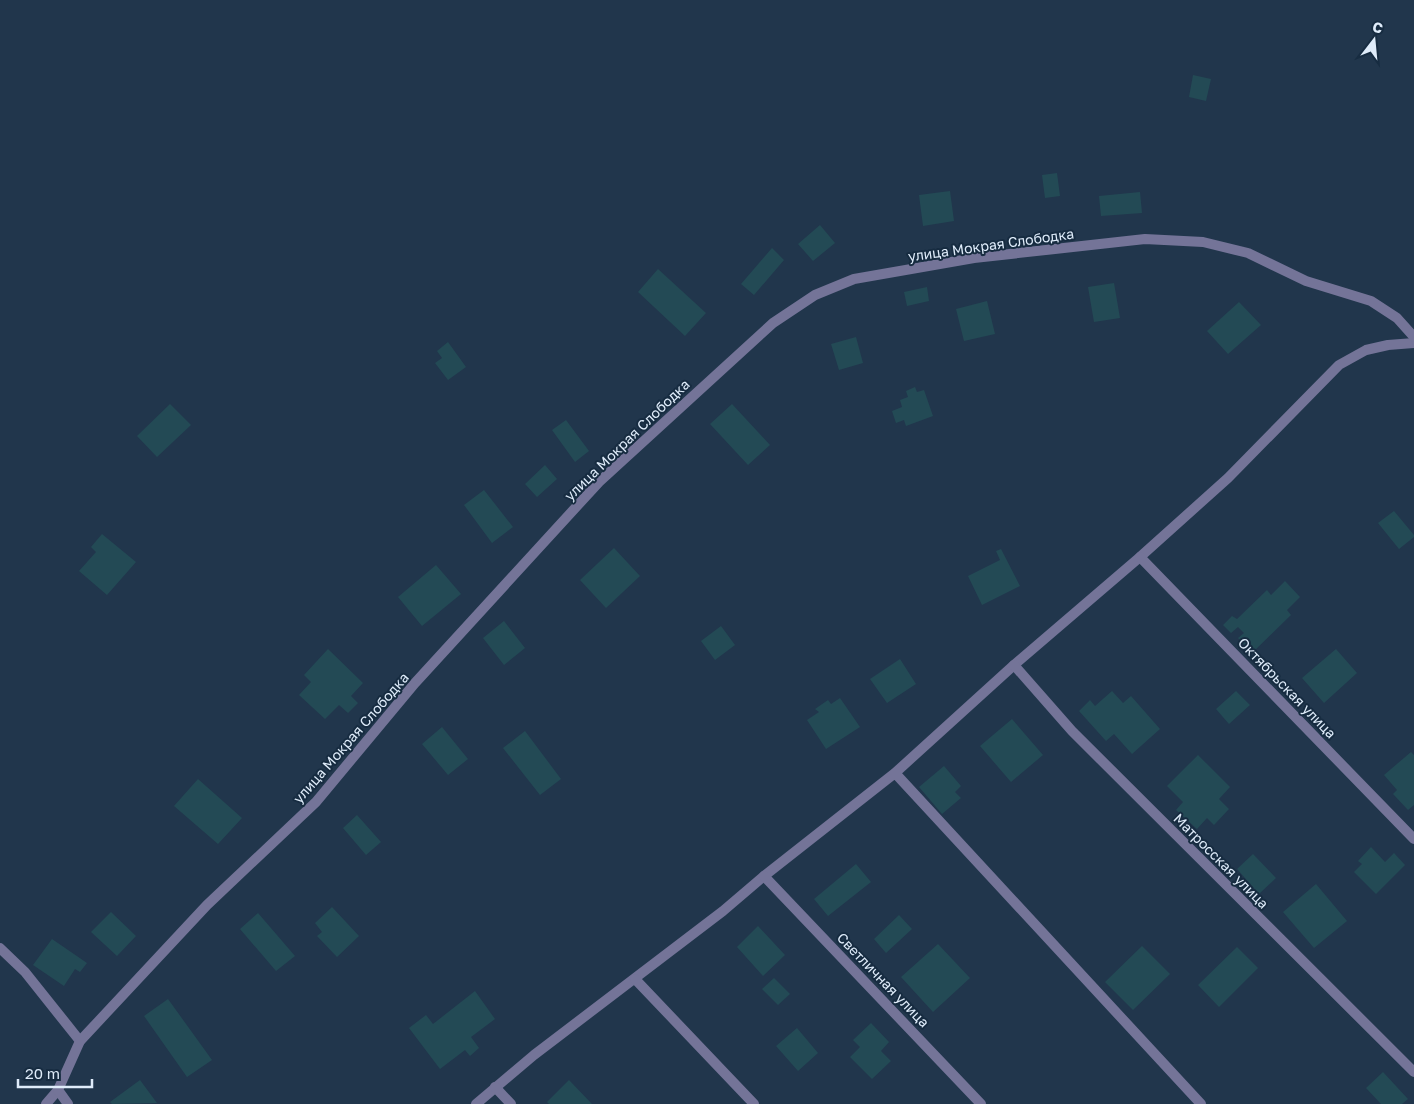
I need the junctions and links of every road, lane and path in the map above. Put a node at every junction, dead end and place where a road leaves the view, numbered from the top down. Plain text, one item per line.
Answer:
1 (1414, 337) edge
2 (1414, 343) edge
3 (1140, 557) junction
4 (1014, 665) junction
5 (895, 773) junction
6 (1414, 839) edge
7 (764, 876) junction
8 (0, 948) edge
9 (634, 979) junction
10 (80, 1041) junction
11 (1414, 1072) edge
12 (495, 1087) junction
13 (58, 1090) junction
14 (46, 1104) edge
15 (68, 1104) edge
16 (476, 1104) edge
17 (511, 1104) edge
18 (754, 1104) edge
19 (982, 1104) edge
20 (1201, 1104) edge

1 - 10 street, улица Мокрая Слободка
2 - 3 street
3 - 4 street
3 - 6 street, Октябрьская улица
4 - 5 street
4 - 11 street, Матросская улица
5 - 7 street
5 - 20 street
7 - 9 street
7 - 19 street, Светличная улица
8 - 10 street
9 - 12 street
9 - 18 street
10 - 13 street, улица Мокрая Слободка
12 - 16 street
12 - 17 street
13 - 14 street, улица Мокрая Слободка
13 - 15 street

